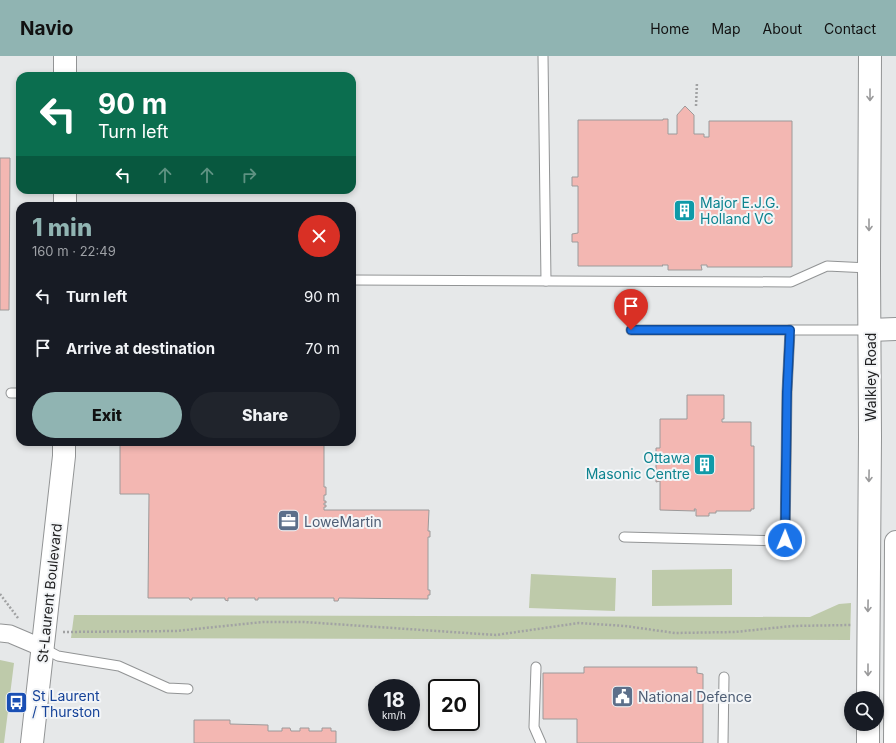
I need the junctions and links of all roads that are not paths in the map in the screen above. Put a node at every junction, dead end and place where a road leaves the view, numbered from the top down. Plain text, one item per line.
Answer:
1 (66, 56) edge
2 (543, 56) edge
3 (870, 56) edge
4 (65, 72) edge
5 (869, 268) junction
6 (356, 280) edge
7 (546, 281) junction
8 (896, 329) edge
9 (631, 330) dead end
10 (790, 330) junction
11 (870, 330) junction
12 (64, 446) edge
13 (624, 537) dead end
14 (896, 542) edge
15 (0, 633) edge
16 (868, 633) junction
17 (896, 639) edge
18 (43, 648) junction
19 (536, 667) dead end
20 (724, 677) dead end
21 (188, 690) dead end
22 (868, 691) edge
23 (868, 731) edge
24 (32, 743) edge
25 (541, 743) edge
26 (723, 743) edge
27 (868, 743) edge
28 (895, 743) edge

1 - 4 main road
2 - 7 lane
3 -> 5 main road, Walkley Road
5 - 7 lane
5 - 11 main road, Walkley Road
6 - 7 lane
8 - 11 main road
9 - 10 lane
10 - 11 lane
10 - 13 lane
11 -> 16 main road, Walkley Road
12 - 18 main road, St-Laurent Boulevard
14 - 17 main road
15 - 18 street
16 - 17 main road
16 -> 22 main road, Walkley Road
17 - 28 main road
18 - 21 lane
18 - 24 main road, St-Laurent Boulevard
19 - 25 lane
20 - 26 lane
23 - 27 main road

